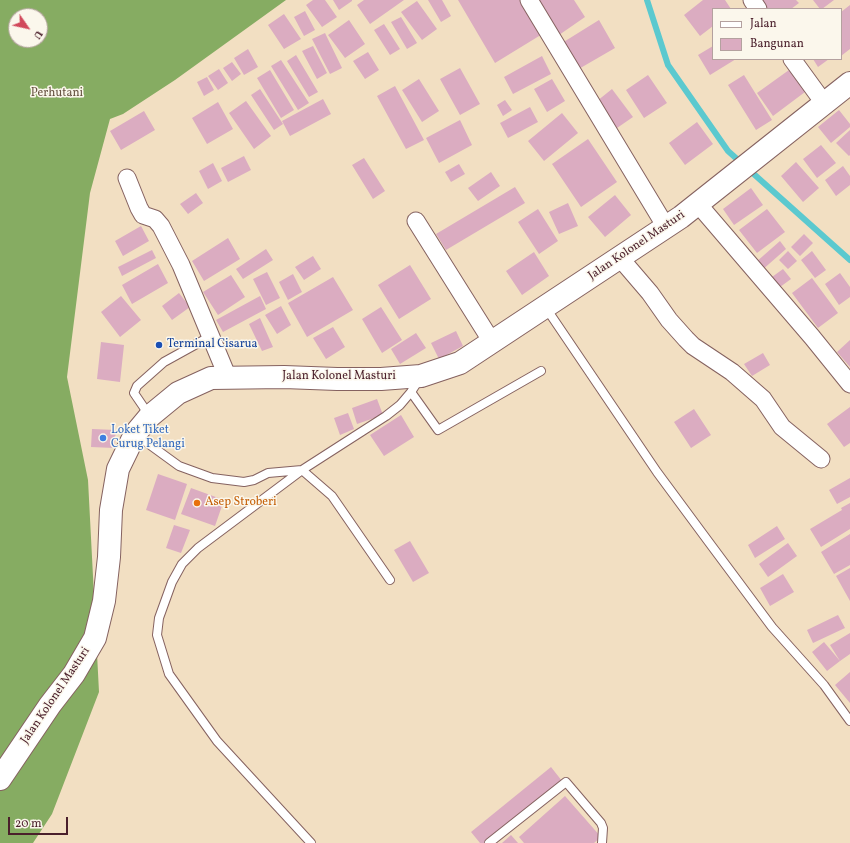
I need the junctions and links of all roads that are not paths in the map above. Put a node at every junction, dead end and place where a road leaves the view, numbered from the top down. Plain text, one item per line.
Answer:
1 (529, 0) edge
2 (793, 60) edge
3 (850, 83) edge
4 (824, 103) junction
5 (127, 178) dead end
6 (698, 204) junction
7 (416, 221) dead end
8 (666, 227) junction
9 (620, 258) junction
10 (545, 307) junction
11 (211, 336) junction
12 (492, 342) junction
13 (541, 371) dead end
14 (228, 378) junction
15 (416, 384) junction
16 (850, 384) edge
17 (150, 416) junction
18 (135, 434) junction
19 (821, 459) dead end
20 (302, 470) junction
21 (390, 580) dead end
22 (850, 721) edge
23 (0, 779) edge
24 (311, 843) edge
25 (489, 843) edge
26 (602, 843) edge

1 - 8 street
2 - 4 street
3 - 4 main road, Jalan Kolonel Masturi
4 - 6 main road, Jalan Kolonel Masturi
5 - 11 street
6 - 8 main road, Jalan Kolonel Masturi
6 - 16 street
7 - 12 street
8 - 9 main road, Jalan Kolonel Masturi
9 - 10 main road, Jalan Kolonel Masturi
9 - 19 street
10 - 12 main road, Jalan Kolonel Masturi
10 - 22 lane
11 - 14 street
11 - 17 lane
12 - 15 main road, Jalan Kolonel Masturi
13 - 15 lane
14 - 15 main road, Jalan Kolonel Masturi
14 - 17 main road, Jalan Kolonel Masturi
15 - 20 lane
17 - 18 main road, Jalan Kolonel Masturi
18 - 20 lane
18 - 23 main road, Jalan Kolonel Masturi
20 - 21 lane
20 - 24 lane
25 - 26 lane

